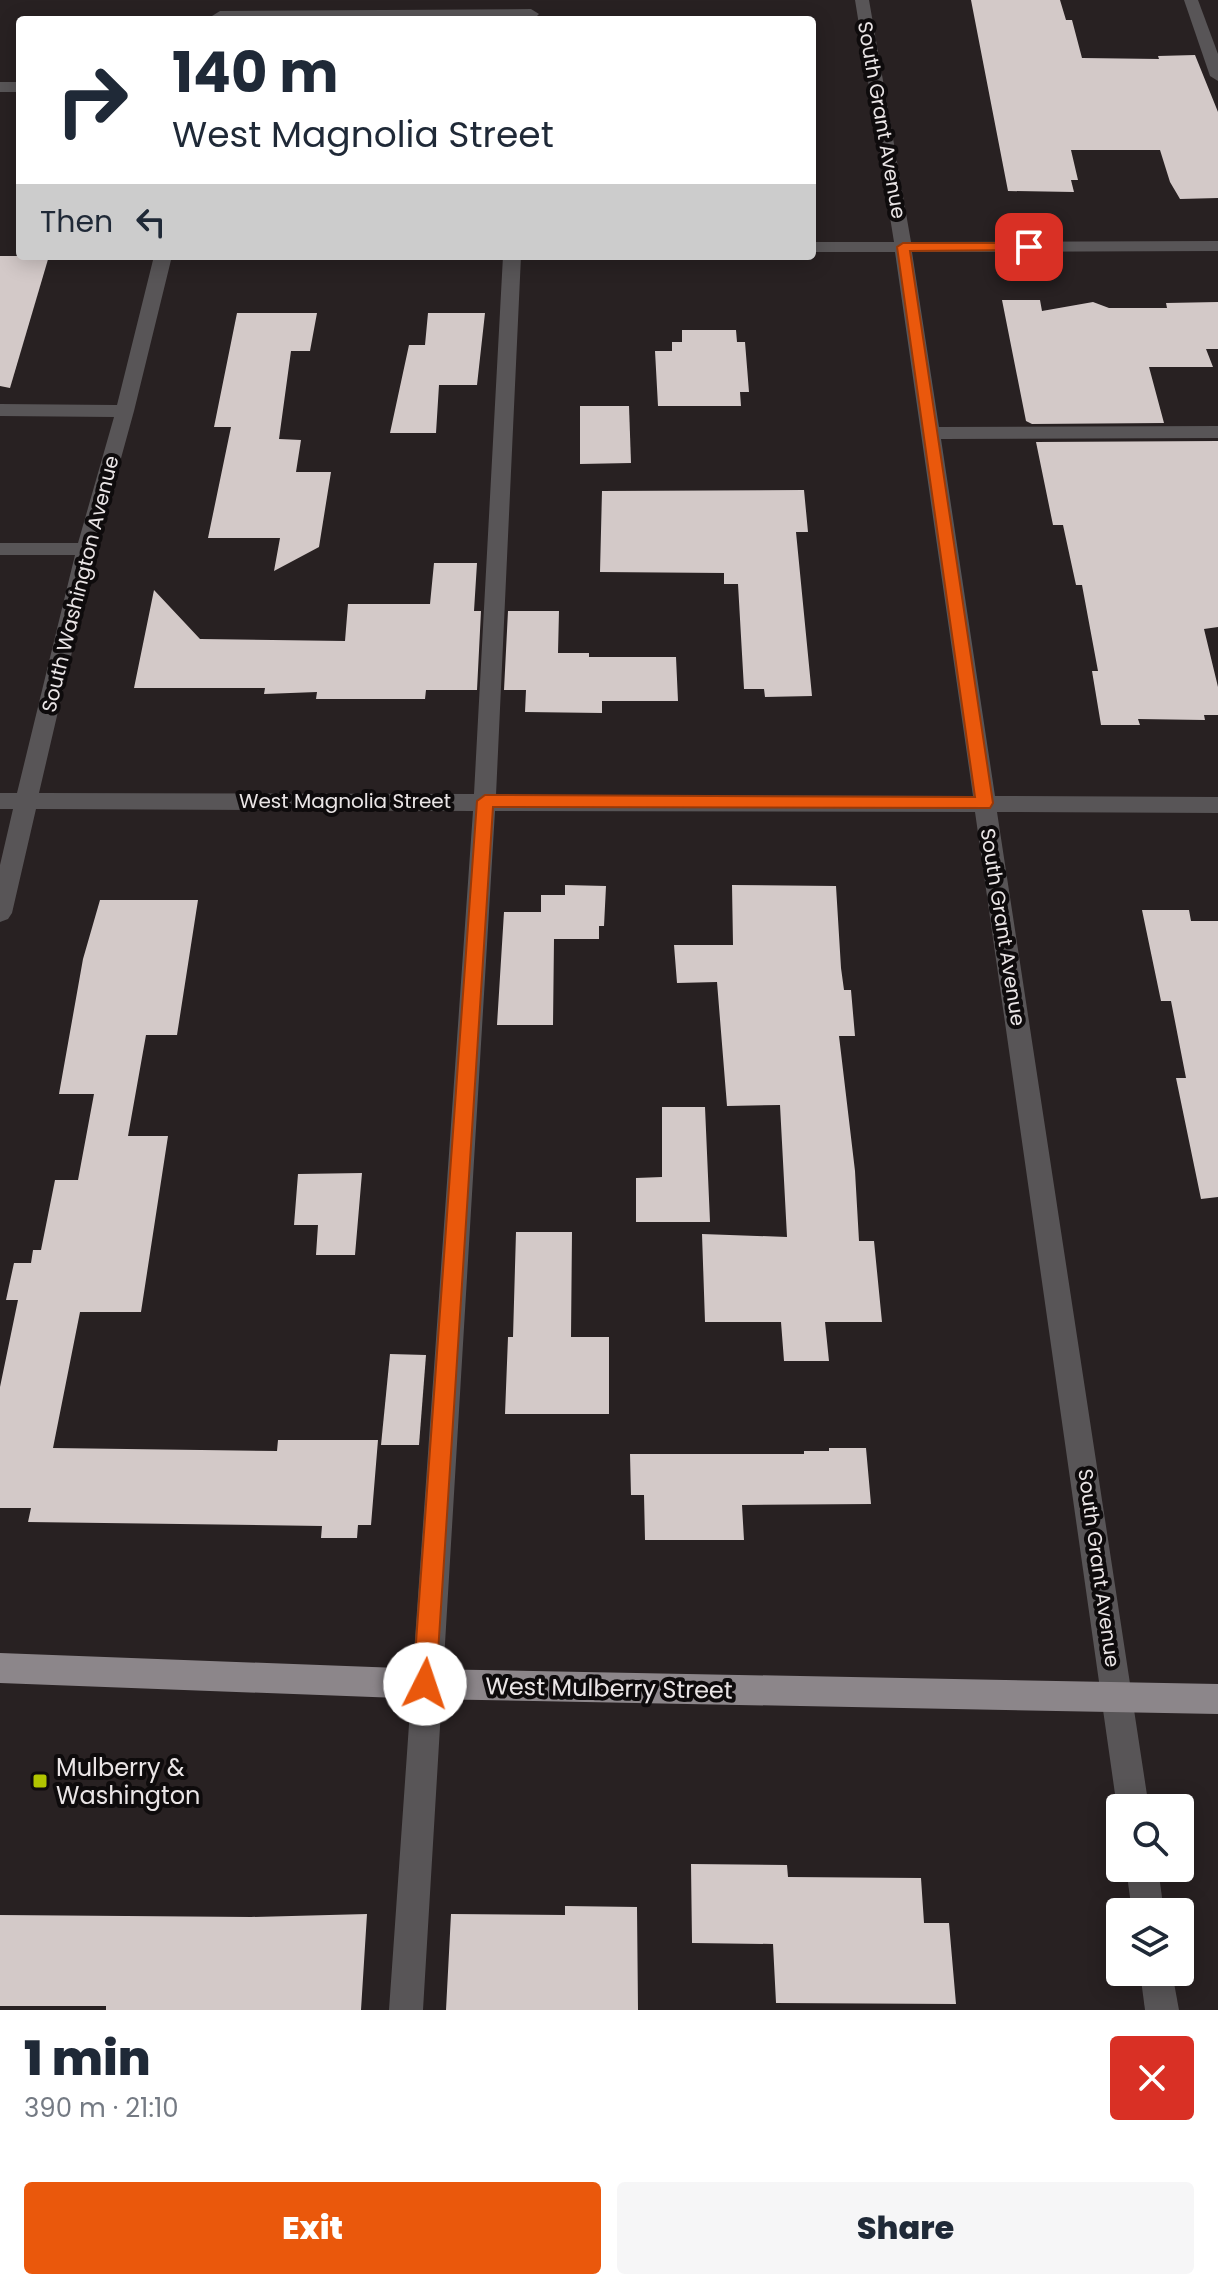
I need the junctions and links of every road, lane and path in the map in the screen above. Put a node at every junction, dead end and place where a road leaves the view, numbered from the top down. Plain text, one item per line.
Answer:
1 (862, 0) edge
2 (1191, 0) edge
3 (531, 11) edge
4 (221, 12) edge
5 (1218, 76) edge
6 (1218, 246) edge
7 (816, 247) edge
8 (903, 247) junction
9 (162, 260) edge
10 (512, 260) edge
11 (0, 410) edge
12 (125, 411) junction
13 (1218, 432) edge
14 (930, 433) junction
15 (0, 549) edge
16 (86, 549) junction
17 (0, 801) edge
18 (27, 801) junction
19 (485, 801) junction
20 (984, 803) junction
21 (1218, 805) edge
22 (0, 913) edge
23 (0, 1668) edge
24 (425, 1684) junction
25 (1118, 1698) junction
26 (1218, 1699) edge
27 (1131, 1794) edge
28 (1158, 1986) edge
29 (406, 2010) edge
30 (1162, 2010) edge

1 - 8 street, South Grant Avenue
2 - 5 street
3 - 4 street
6 - 8 street
7 - 8 street
8 - 14 street, South Grant Avenue
9 - 12 street, South Washington Avenue
10 - 19 street
11 - 12 street
12 - 16 street, South Washington Avenue
13 - 14 street
14 - 20 street, South Grant Avenue
15 - 16 street
16 - 18 street, South Washington Avenue
17 - 18 street, West Magnolia Street
18 - 19 street, West Magnolia Street
18 - 22 street, South Washington Avenue
19 - 20 street, West Magnolia Street
19 - 24 street
20 - 21 street, West Magnolia Street
20 - 25 street, South Grant Avenue
23 - 24 main road, West Mulberry Street
24 - 25 main road, West Mulberry Street
24 - 29 street
25 - 26 main road, West Mulberry Street
25 - 27 street, South Grant Avenue
28 - 30 street

